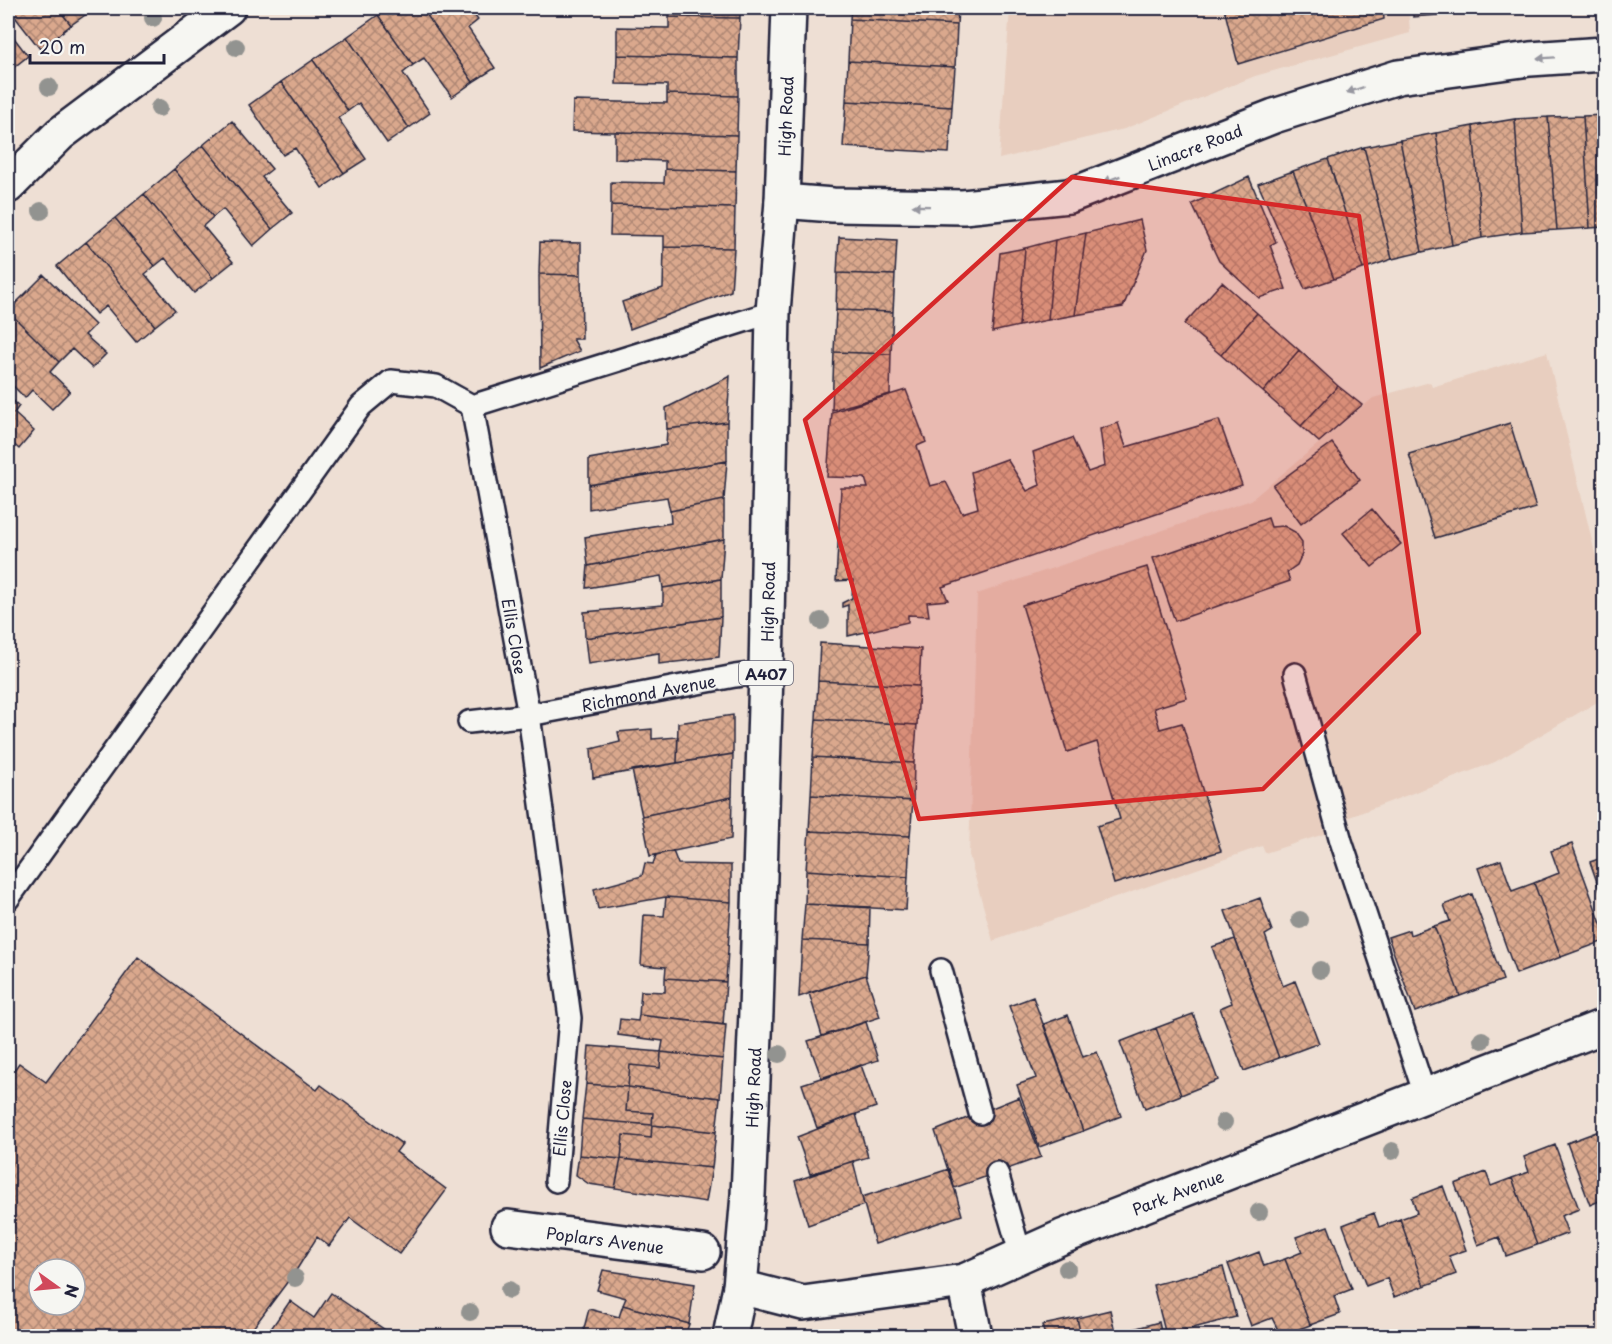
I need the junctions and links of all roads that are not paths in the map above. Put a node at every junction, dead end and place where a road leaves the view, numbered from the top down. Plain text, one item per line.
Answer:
1 (228, 8) edge
2 (789, 8) edge
3 (1605, 54) edge
4 (8, 186) edge
5 (782, 201) junction
6 (773, 312) junction
7 (472, 406) junction
8 (766, 672) junction
9 (1295, 674) dead end
10 (529, 715) junction
11 (469, 722) dead end
12 (8, 899) edge
13 (941, 970) dead end
14 (1605, 1026) edge
15 (1425, 1095) junction
16 (980, 1113) dead end
17 (997, 1173) dead end
18 (556, 1181) dead end
19 (508, 1227) dead end
20 (703, 1252) dead end
21 (1021, 1256) junction
22 (964, 1281) junction
23 (740, 1287) junction
24 (730, 1336) edge
25 (975, 1336) edge

1 - 4 street
2 - 5 street, High Road / A407
3 -> 5 street, Linacre Road
5 - 6 street, High Road / A407
6 - 7 lane
6 - 8 street, High Road / A407
7 - 10 lane, Ellis Close
7 - 12 lane
8 - 10 lane, Richmond Avenue
8 - 23 street, High Road / A407
9 - 15 lane
10 - 11 lane, Richmond Avenue
10 - 18 lane, Ellis Close
13 - 16 lane
14 - 15 street, Park Avenue
15 - 21 street, Park Avenue
17 - 21 lane
19 - 20 street, Poplars Avenue
21 - 22 street, Park Avenue
22 - 23 street, Park Avenue
22 - 25 street
23 - 24 street, High Road / A407

